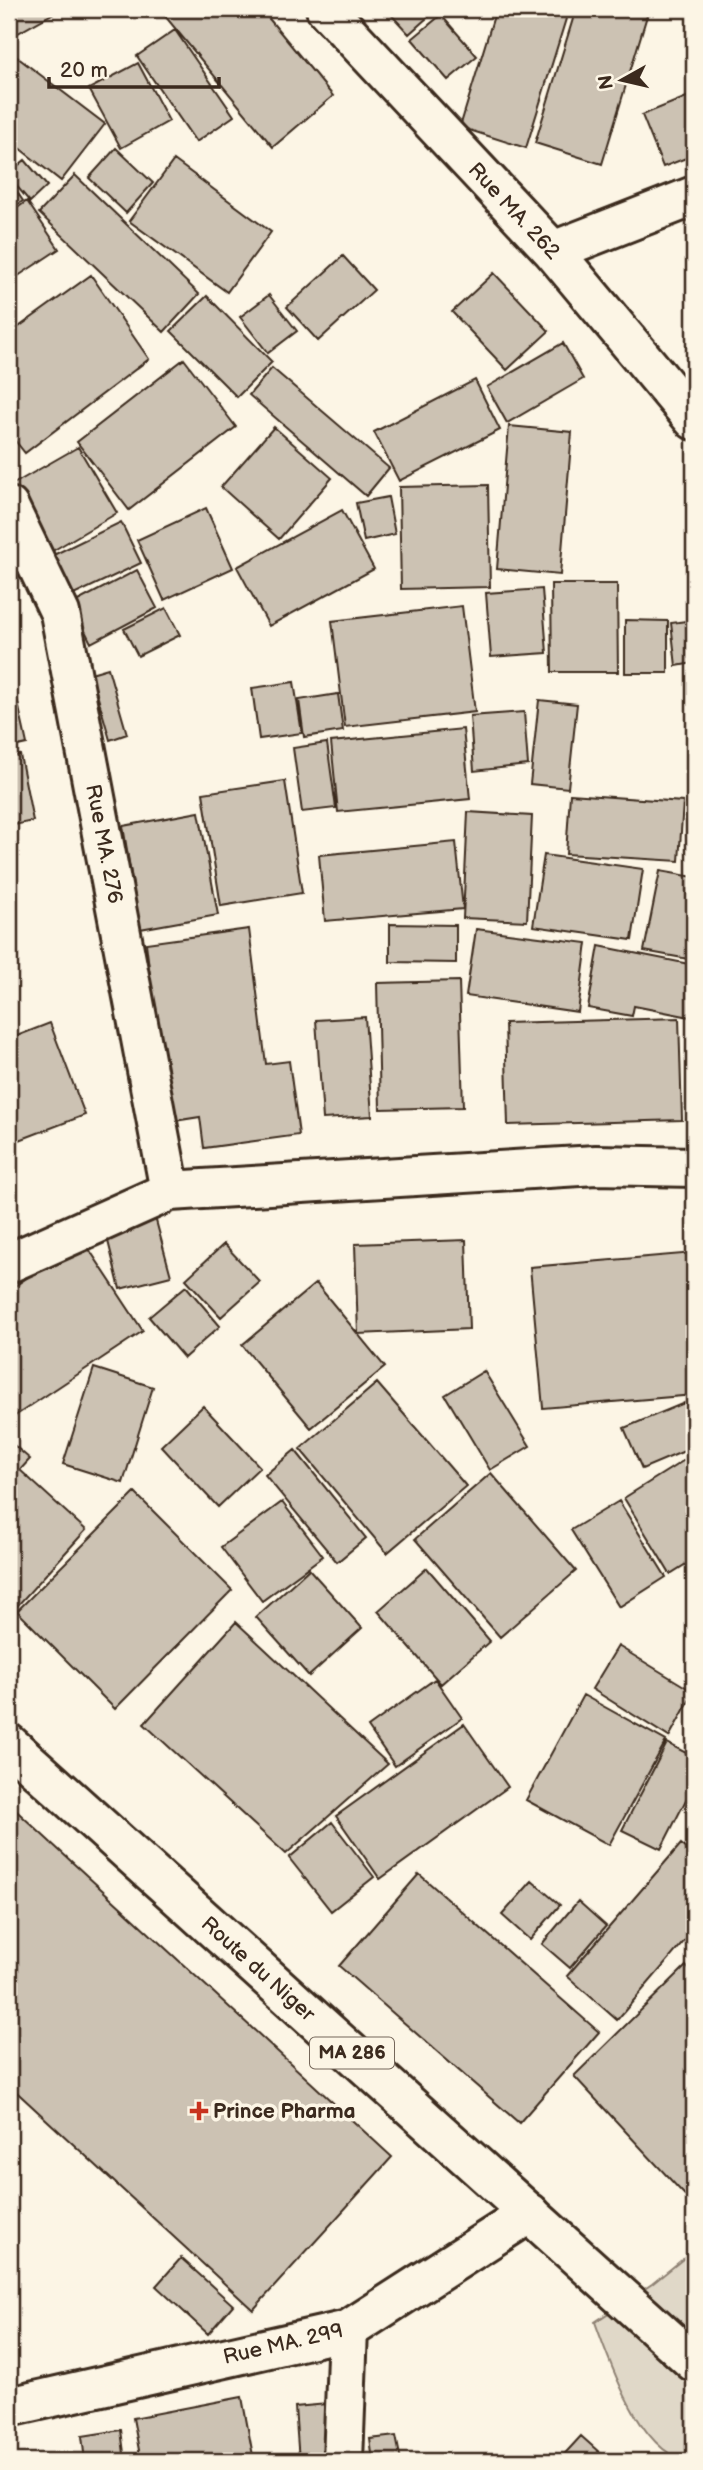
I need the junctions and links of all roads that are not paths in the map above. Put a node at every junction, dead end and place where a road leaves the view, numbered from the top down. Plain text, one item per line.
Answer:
1 (326, 9) edge
2 (694, 196) edge
3 (553, 251) junction
4 (694, 420) edge
5 (9, 507) edge
6 (694, 1167) edge
7 (170, 1191) junction
8 (9, 1263) edge
9 (9, 1744) edge
10 (530, 2213) junction
11 (348, 2330) junction
12 (694, 2362) edge
13 (9, 2407) edge
14 (343, 2461) edge

1 - 3 street, Rue MA. 262
2 - 3 street
3 - 4 street, Rue MA. 262
5 - 7 street, Rue MA. 276
6 - 7 street
7 - 8 street
9 - 10 street, Route du Niger / MA 286
10 - 11 street, Rue MA. 299
10 - 12 street, Route du Niger / MA 286
11 - 13 street, Rue MA. 299
11 - 14 street

